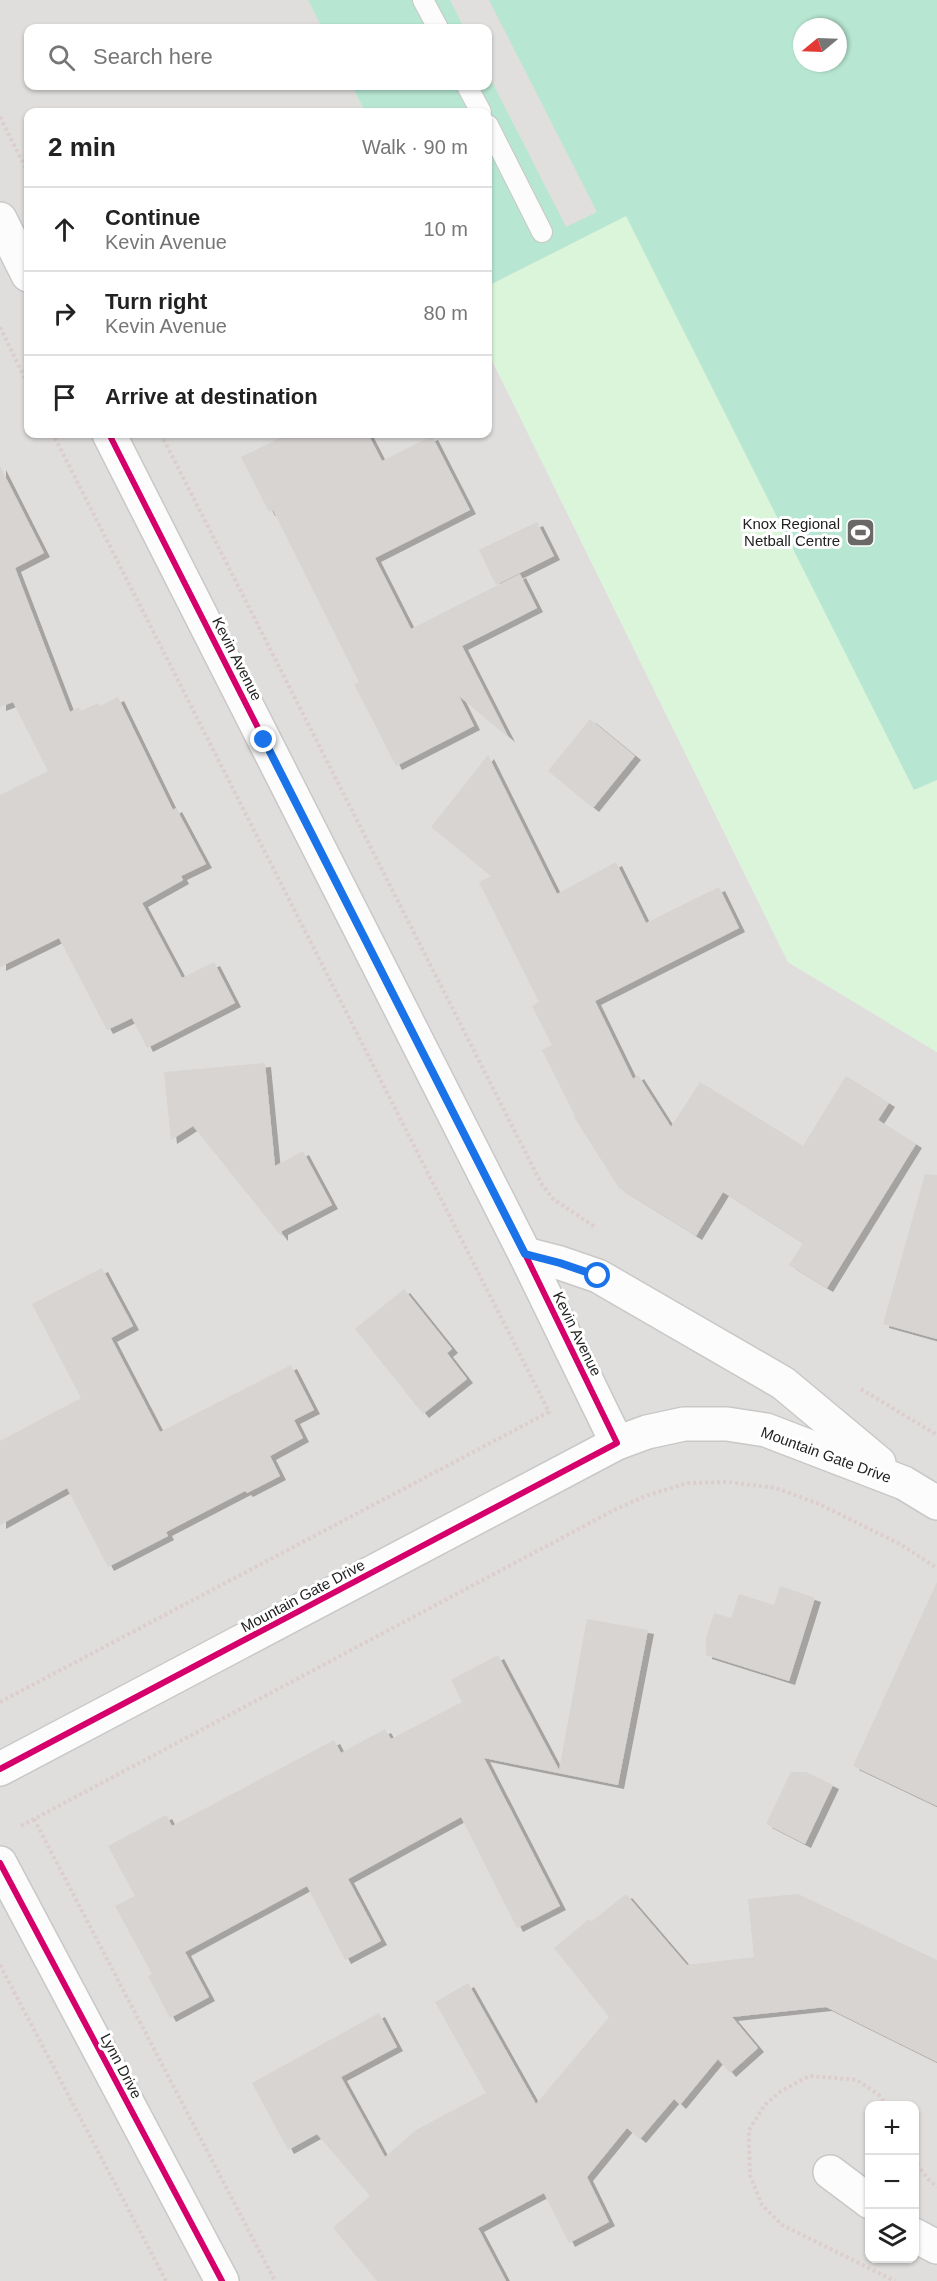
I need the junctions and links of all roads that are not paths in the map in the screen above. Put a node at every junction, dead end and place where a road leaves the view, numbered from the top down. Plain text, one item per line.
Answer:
1 (423, 0) edge
2 (436, 24) edge
3 (469, 90) edge
4 (479, 108) edge
5 (492, 134) edge
6 (0, 219) edge
7 (542, 232) dead end
8 (24, 267) edge
9 (111, 438) edge
10 (525, 1254) junction
11 (617, 1443) junction
12 (903, 1483) junction
13 (937, 1503) edge
14 (0, 1769) edge
15 (0, 1863) edge
16 (830, 2172) dead end
17 (865, 2198) edge
18 (919, 2237) edge
19 (937, 2247) edge
20 (222, 2281) edge

1 - 2 lane
3 - 4 lane
5 - 7 lane
6 - 8 street
9 - 10 street, Kevin Avenue
10 - 11 street, Kevin Avenue
10 - 12 street
11 - 12 street, Mountain Gate Drive
11 - 14 street, Mountain Gate Drive
12 - 13 street, Mountain Gate Drive
15 - 20 street, Lynn Drive
16 - 17 street
18 - 19 street

